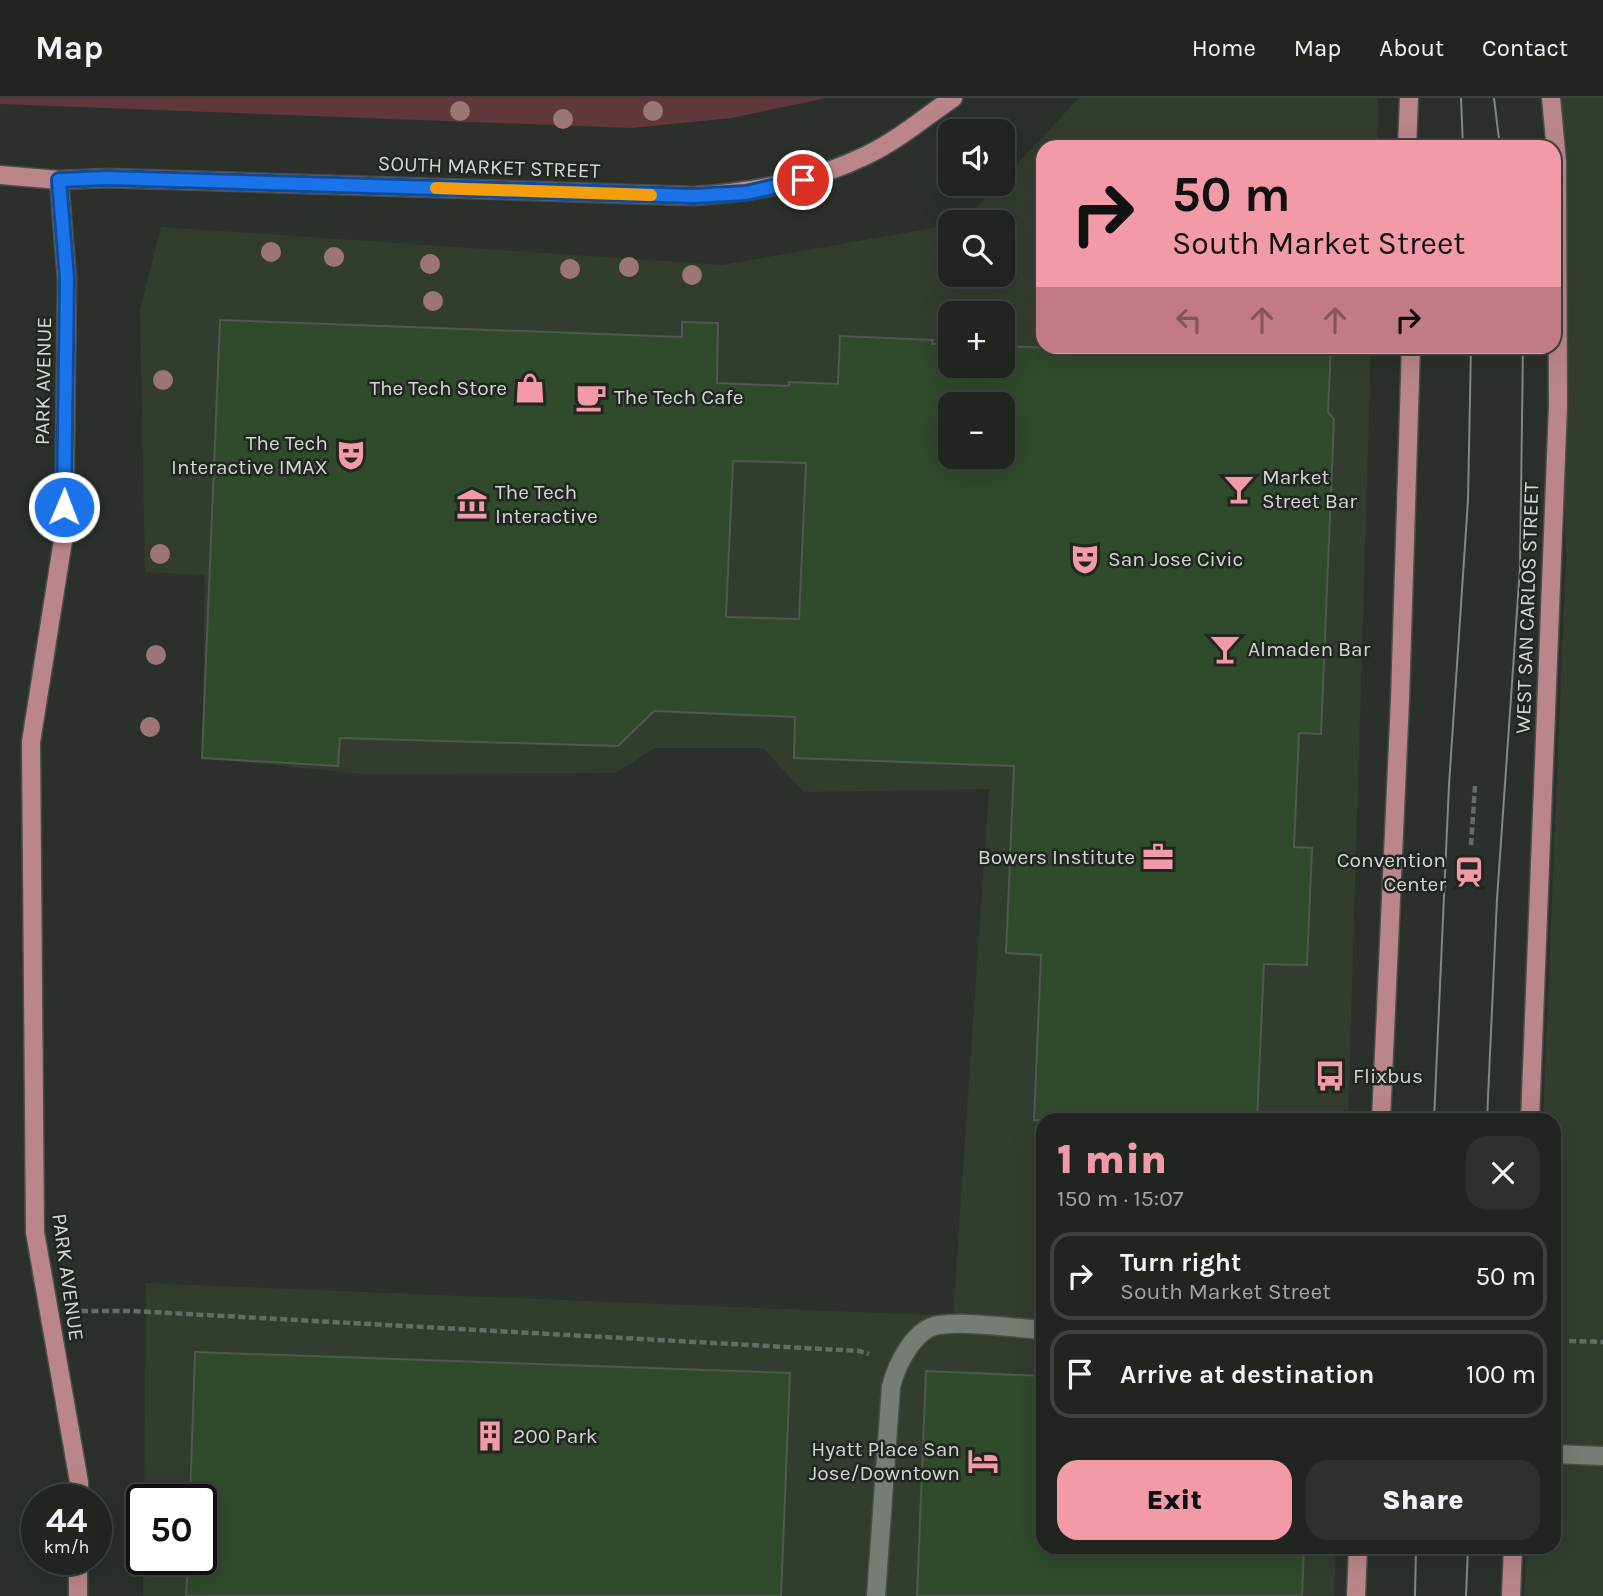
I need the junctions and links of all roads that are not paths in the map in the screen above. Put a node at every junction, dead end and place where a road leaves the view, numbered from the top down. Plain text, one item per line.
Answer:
1 (953, 98) edge
2 (1409, 98) edge
3 (1551, 98) edge
4 (1408, 140) edge
5 (1554, 140) edge
6 (0, 175) edge
7 (59, 180) junction
8 (1411, 354) edge
9 (1558, 354) edge
10 (1381, 1113) edge
11 (1530, 1113) edge
12 (1036, 1330) edge
13 (1561, 1454) edge
14 (1603, 1455) edge
15 (79, 1484) edge
16 (1358, 1554) edge
17 (1513, 1554) edge
18 (78, 1575) edge
19 (78, 1596) edge
20 (876, 1596) edge
21 (1356, 1596) edge
22 (1511, 1596) edge

1 - 7 main road, SOUTH MARKET STREET
2 - 4 main road
3 - 5 main road, WEST SAN CARLOS STREET
6 - 7 main road, SOUTH MARKET STREET
7 - 15 main road, PARK AVENUE
8 - 10 main road
9 - 11 main road, WEST SAN CARLOS STREET
12 - 20 lane
13 - 14 lane
16 - 21 main road
17 - 22 main road
18 - 19 main road

